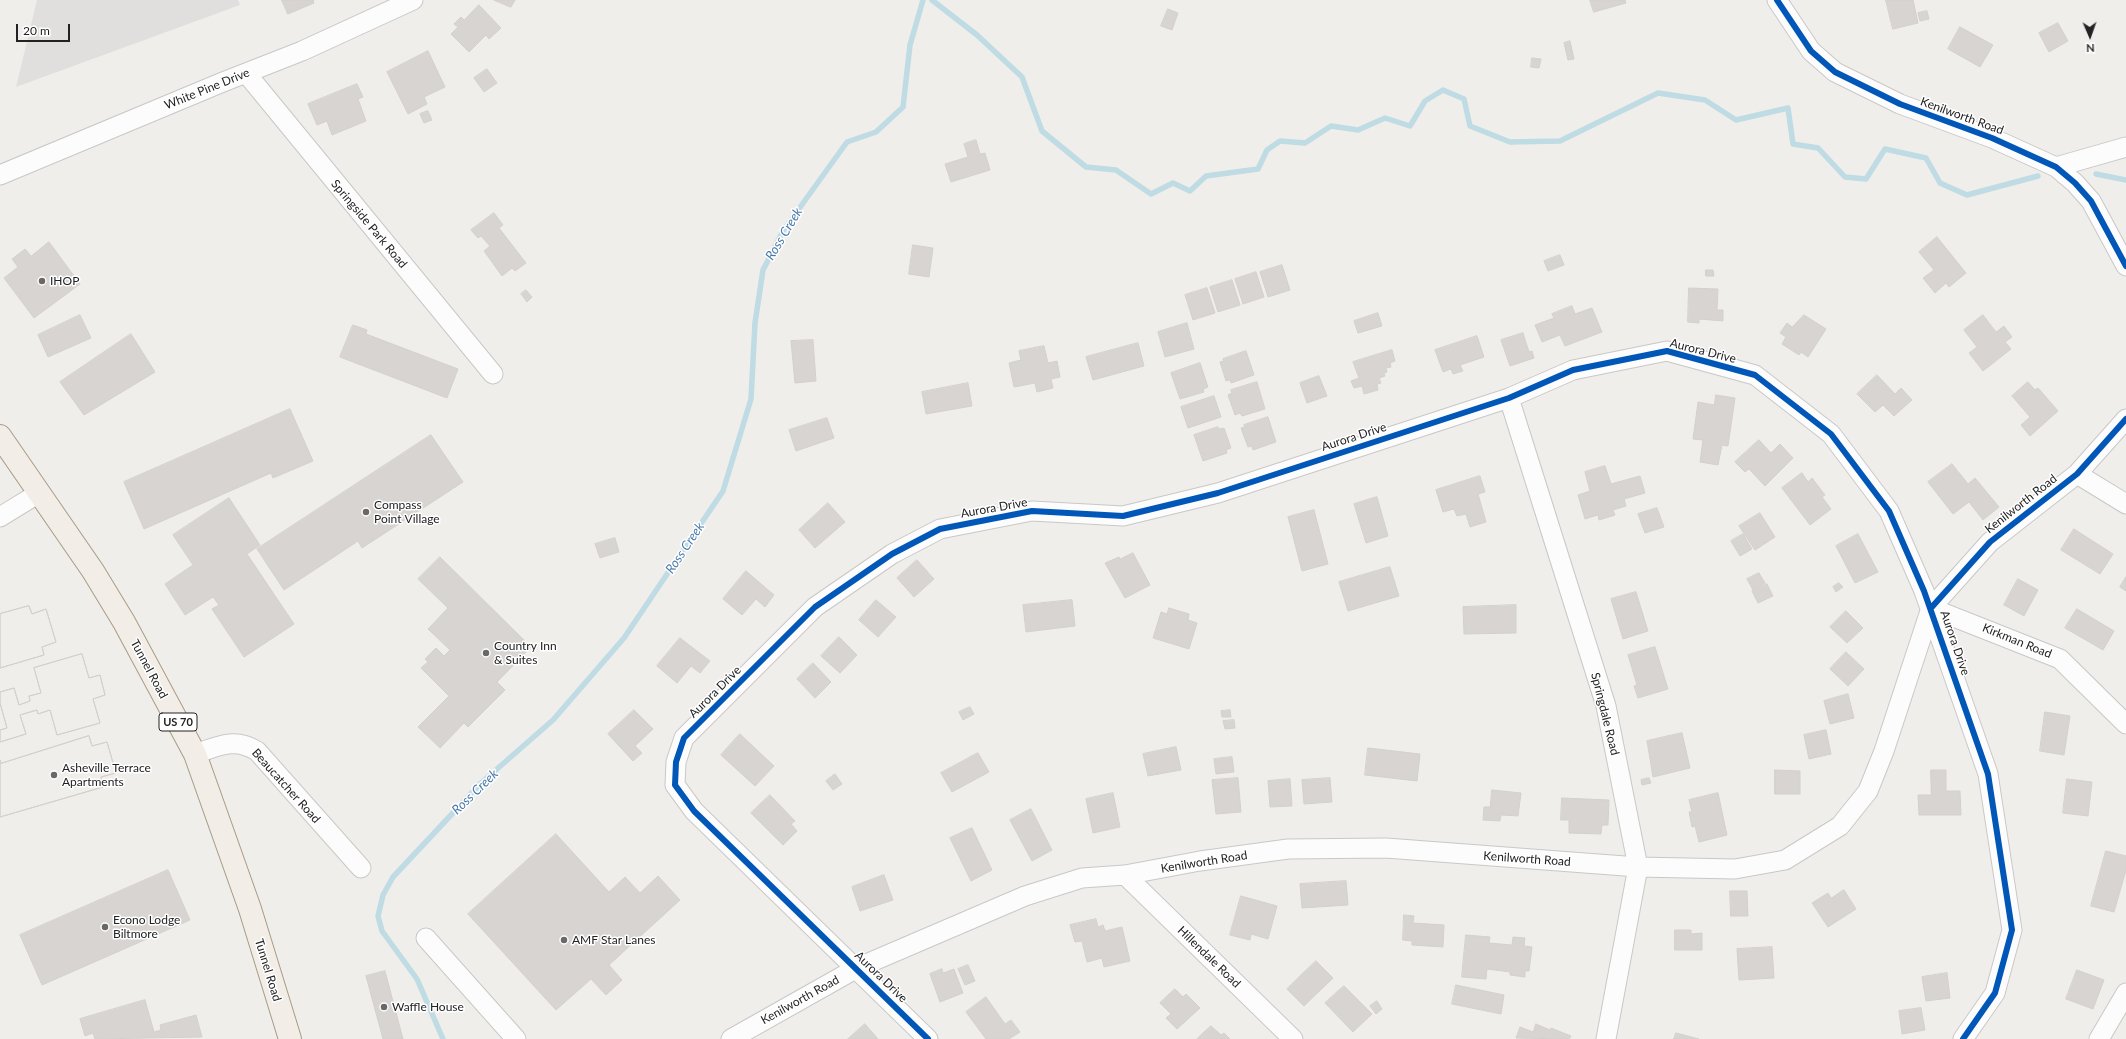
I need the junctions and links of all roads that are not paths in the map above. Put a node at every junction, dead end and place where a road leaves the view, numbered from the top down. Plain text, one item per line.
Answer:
1 (413, 0) edge
2 (1777, 0) edge
3 (246, 73) junction
4 (2126, 147) edge
5 (2056, 167) junction
6 (0, 175) edge
7 (2126, 266) edge
8 (493, 374) dead end
9 (1509, 398) junction
10 (2126, 419) edge
11 (0, 436) edge
12 (2077, 474) junction
13 (39, 493) junction
14 (2126, 504) edge
15 (0, 517) edge
16 (1931, 608) junction
17 (2126, 724) edge
18 (194, 754) junction
19 (360, 868) dead end
20 (1638, 868) junction
21 (1125, 875) junction
22 (426, 938) dead end
23 (856, 968) junction
24 (2126, 993) edge
25 (290, 1039) edge
26 (516, 1039) edge
27 (731, 1039) edge
28 (928, 1039) edge
29 (1293, 1039) edge
30 (1606, 1039) edge
31 (1963, 1039) edge
32 (2098, 1039) edge

1 - 3 street, White Pine Drive
2 - 5 street, Kenilworth Road
3 - 6 street, White Pine Drive
3 - 8 street, Springside Park Road
4 - 5 street
5 - 7 street, Kenilworth Road
9 - 16 street, Aurora Drive
9 - 20 street, Springdale Road
9 - 23 street, Aurora Drive
10 - 12 street, Kenilworth Road
11 - 13 main road, Tunnel Road / US 70
12 - 14 street
12 - 16 street, Kenilworth Road
13 - 15 street
13 - 18 main road, Tunnel Road / US 70
16 - 17 street, Kirkman Road
16 - 20 street, Kenilworth Road
16 - 31 street, Aurora Drive
18 - 19 street, Beaucatcher Road
18 - 25 main road, Tunnel Road / US 70
20 - 21 street, Kenilworth Road
20 - 30 street, Springdale Road
21 - 23 street, Kenilworth Road
21 - 29 street, Hillendale Road
22 - 26 street
23 - 27 street, Kenilworth Road
23 - 28 street, Aurora Drive
24 - 32 street

